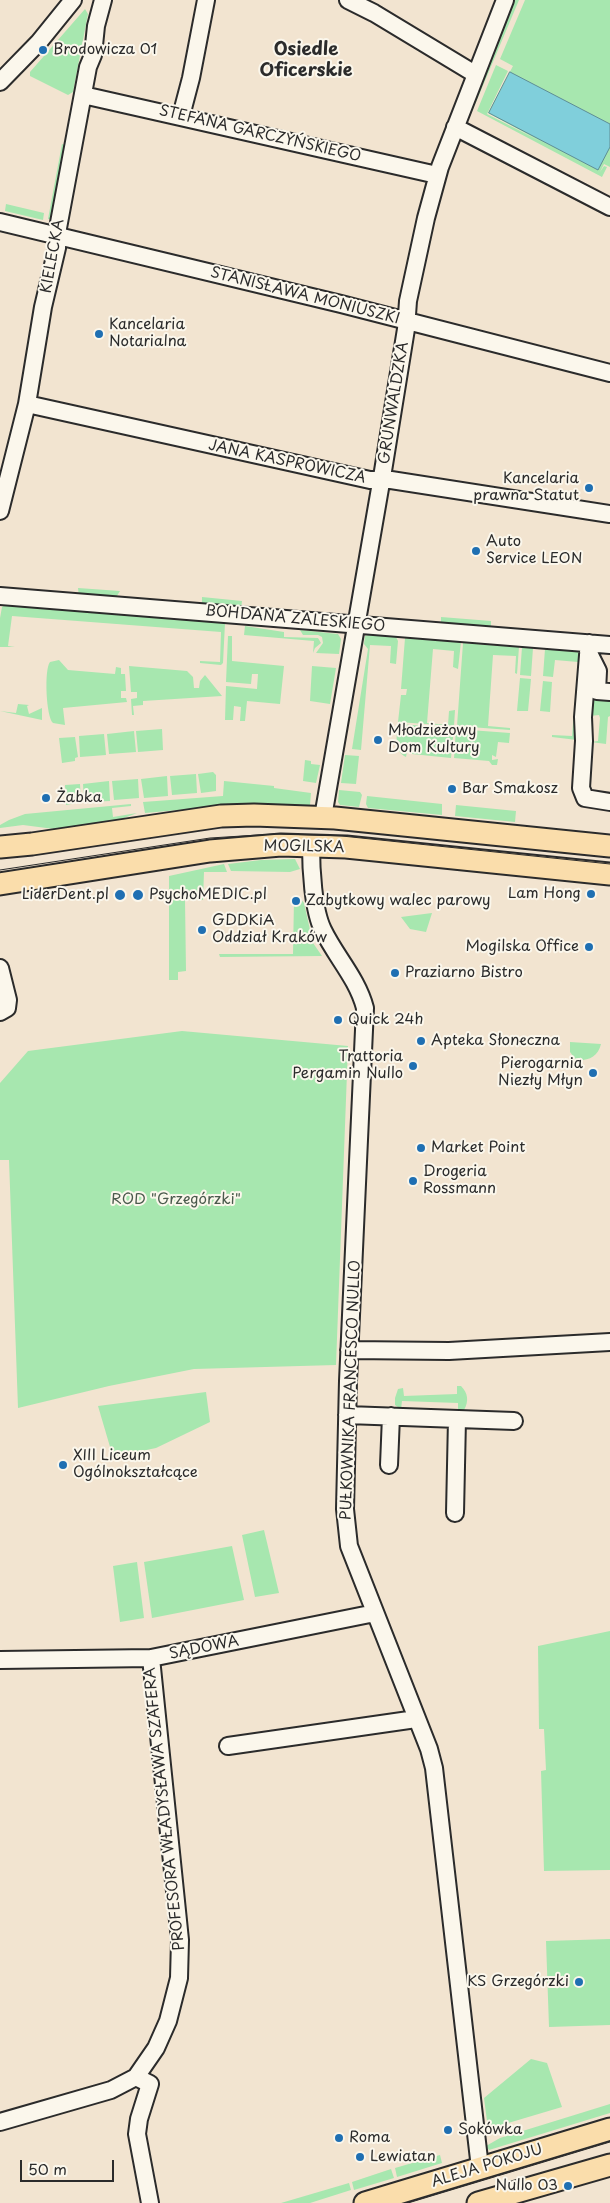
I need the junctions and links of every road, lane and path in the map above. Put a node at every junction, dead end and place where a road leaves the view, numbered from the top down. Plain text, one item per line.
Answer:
1 (73, 0) edge
2 (103, 0) edge
3 (206, 0) edge
4 (348, 0) edge
5 (505, 0) edge
6 (475, 74) junction
7 (0, 82) edge
8 (83, 95) junction
9 (181, 116) junction
10 (455, 127) junction
11 (437, 175) junction
12 (610, 207) edge
13 (0, 222) edge
14 (58, 235) junction
15 (406, 322) junction
16 (610, 373) edge
17 (27, 404) junction
18 (381, 480) junction
19 (0, 512) edge
20 (610, 514) edge
21 (0, 596) edge
22 (355, 624) junction
23 (610, 645) edge
24 (588, 647) junction
25 (610, 692) edge
26 (610, 802) edge
27 (323, 817) junction
28 (311, 846) junction
29 (610, 846) edge
30 (0, 847) edge
31 (610, 874) edge
32 (0, 884) edge
33 (0, 968) edge
34 (4, 1010) edge
35 (610, 1342) edge
36 (350, 1350) junction
37 (348, 1415) junction
38 (391, 1416) junction
39 (457, 1419) junction
40 (514, 1421) dead end
41 (389, 1465) dead end
42 (455, 1513) dead end
43 (375, 1613) junction
44 (150, 1658) junction
45 (0, 1660) edge
46 (416, 1719) junction
47 (228, 1746) dead end
48 (136, 2077) junction
49 (0, 2122) edge
50 (610, 2129) edge
51 (610, 2165) edge
52 (480, 2168) junction
53 (487, 2202) edge
54 (150, 2203) edge
55 (365, 2203) edge

1 - 7 street
2 - 8 street, KIELECKA
3 - 9 street
4 - 6 street
5 - 6 street, GRUNWALDZKA
6 - 10 street, GRUNWALDZKA
8 - 9 street, STEFANA GARCZYŃSKIEGO
8 - 14 street, KIELECKA
9 - 11 street, STEFANA GARCZYŃSKIEGO
10 - 11 street, GRUNWALDZKA
10 - 12 street
11 - 15 street, GRUNWALDZKA
13 - 14 street, STANISŁAWA MONIUSZKI
14 - 15 street, STANISŁAWA MONIUSZKI
14 - 17 street, KIELECKA
15 - 16 street, STANISŁAWA MONIUSZKI
15 - 18 street, GRUNWALDZKA
17 - 18 street, JANA KASPROWICZA
17 - 19 street, KIELECKA
18 - 20 street, JANA KASPROWICZA
18 - 22 street, GRUNWALDZKA
21 - 22 street, BOHDANA ZALESKIEGO
22 - 24 street, BOHDANA ZALESKIEGO
22 - 27 street, GRUNWALDZKA
23 - 24 street, BOHDANA ZALESKIEGO
24 - 25 street
24 - 26 street
27 - 29 main road, MOGILSKA
27 - 30 main road, MOGILSKA
28 - 31 main road, MOGILSKA
28 - 32 main road, MOGILSKA
28 - 36 street, PUŁKOWNIKA FRANCESCO NULLO
33 - 34 street
35 - 36 street
36 - 37 street, PUŁKOWNIKA FRANCESCO NULLO
37 - 38 street
37 - 43 street, PUŁKOWNIKA FRANCESCO NULLO
38 - 39 street
38 - 41 street
39 - 40 street
39 - 42 street
43 - 44 street, SĄDOWA
43 - 46 street, PUŁKOWNIKA FRANCESCO NULLO
44 - 45 street, SĄDOWA
44 - 48 street, PROFESORA WŁADYSŁAWA SZAFERA
46 - 47 street
46 - 52 street, PUŁKOWNIKA FRANCESCO NULLO
48 - 49 street, PROFESORA WŁADYSŁAWA SZAFERA
48 - 54 street
50 - 52 main road, ALEJA POKOJU
51 - 53 main road
52 - 55 main road, ALEJA POKOJU

